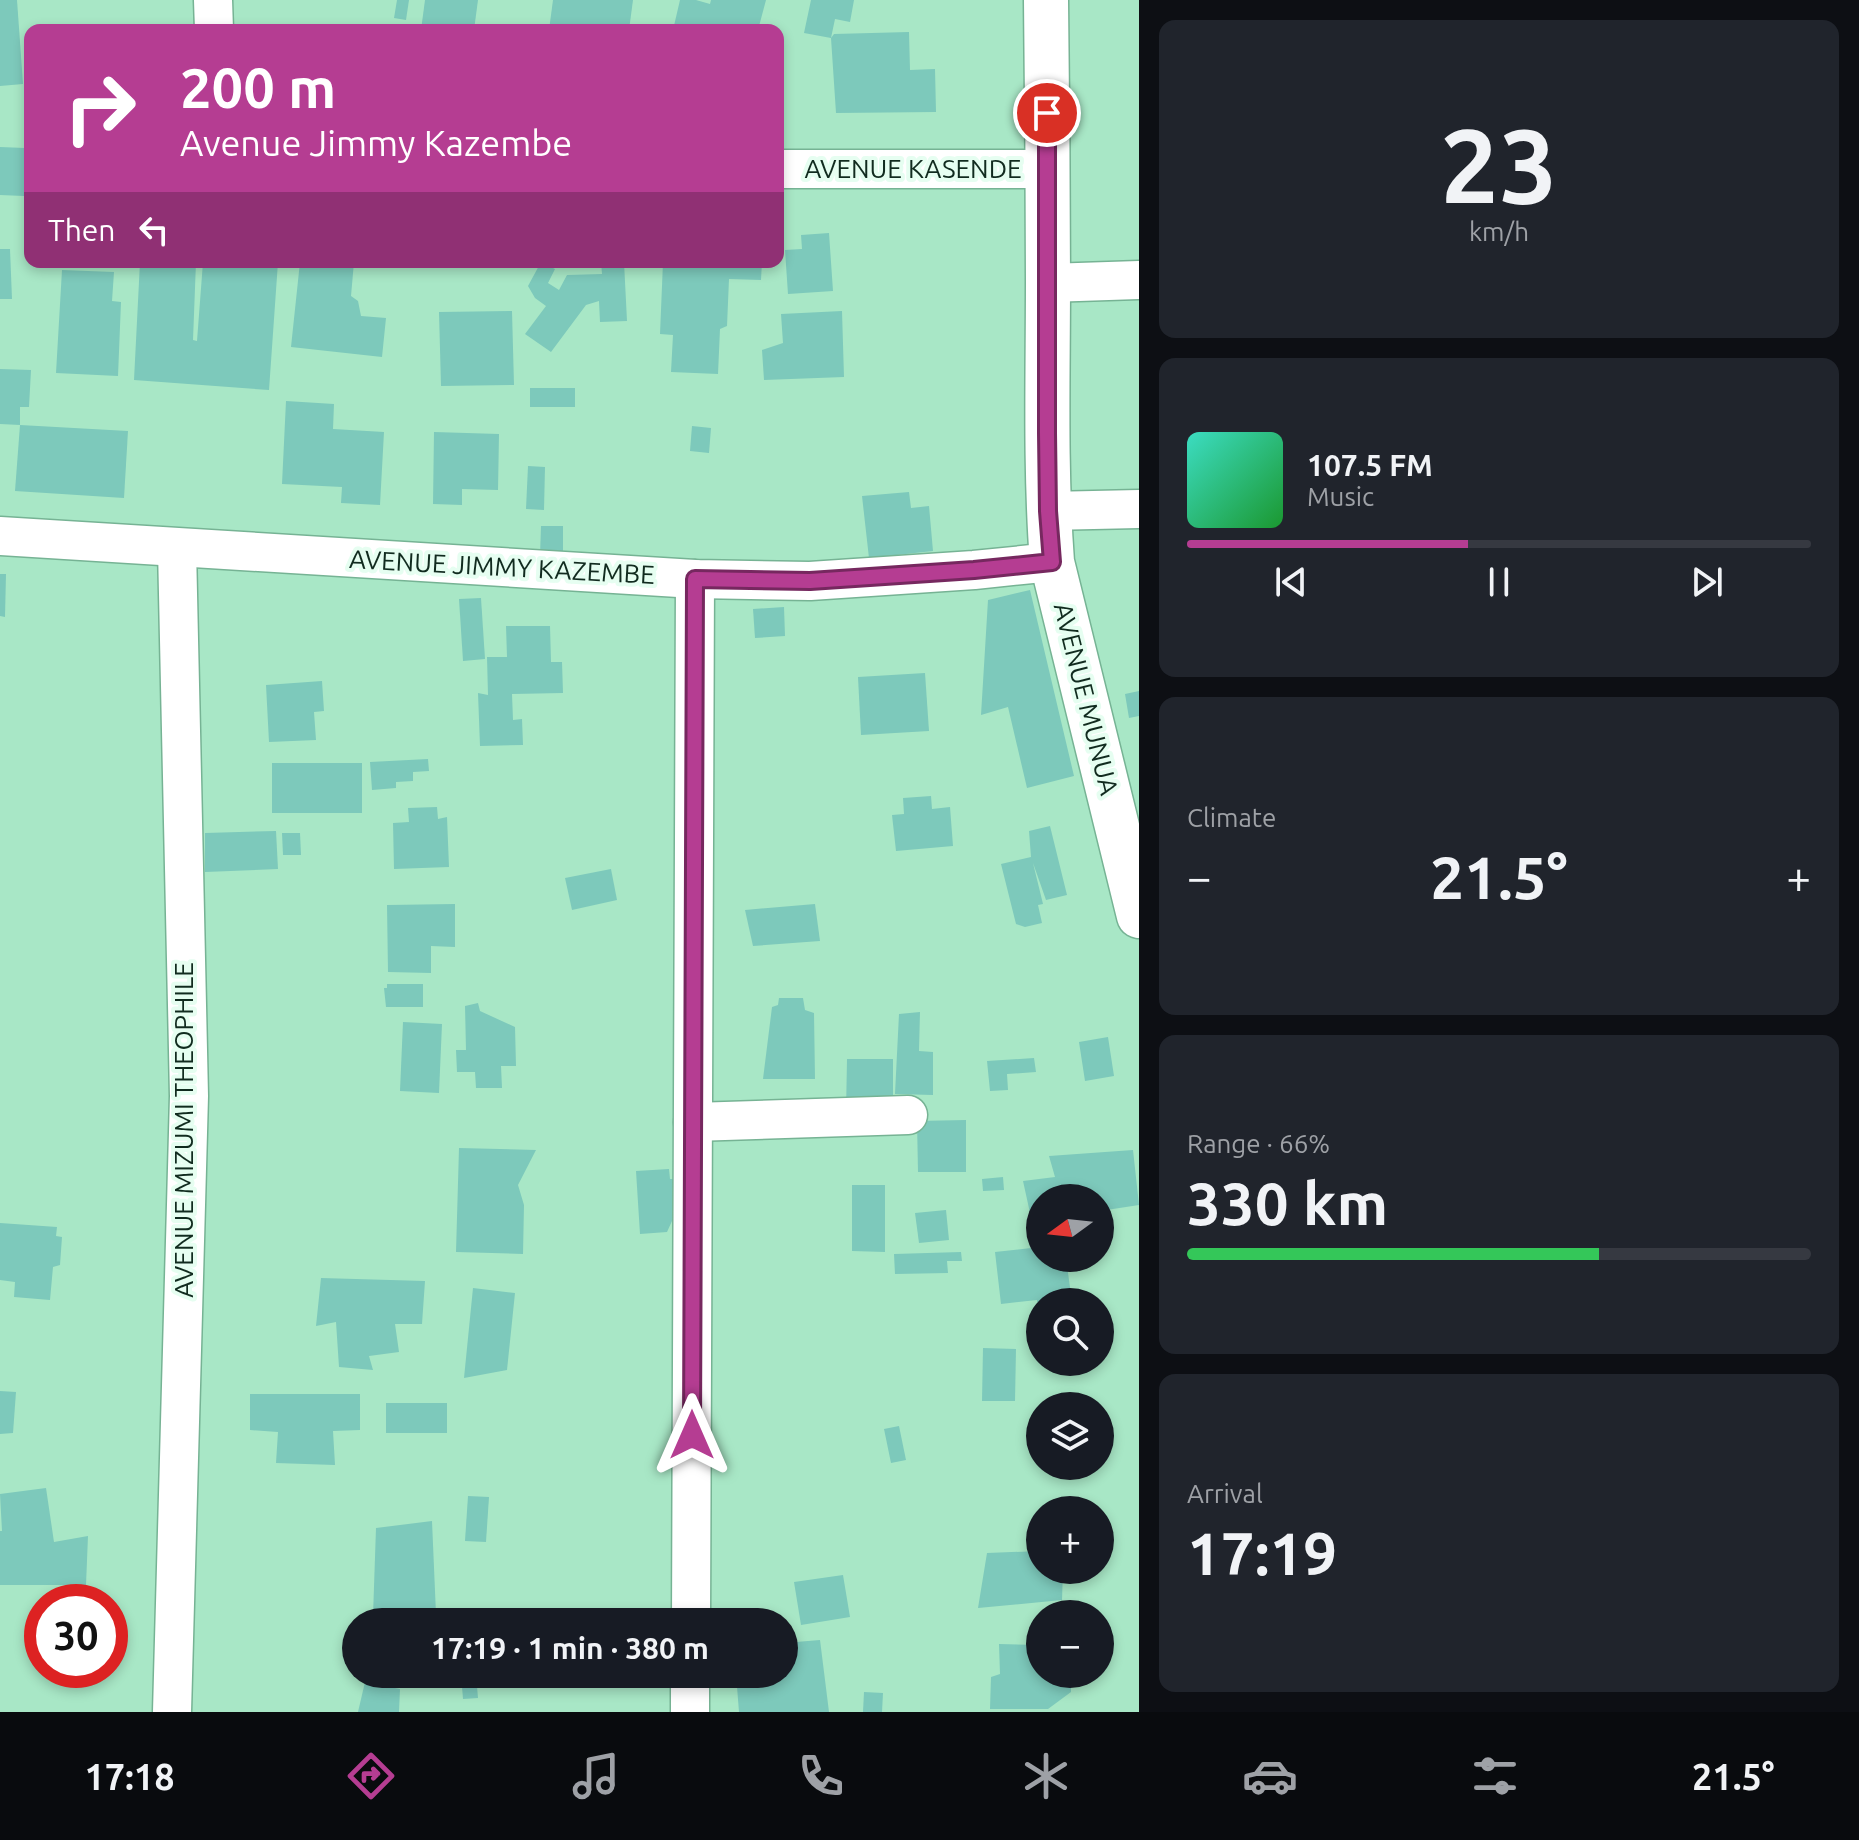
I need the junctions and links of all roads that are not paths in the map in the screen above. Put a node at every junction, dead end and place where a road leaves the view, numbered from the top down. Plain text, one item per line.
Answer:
1 (213, 0) edge
2 (1046, 0) edge
3 (214, 24) edge
4 (784, 169) edge
5 (1047, 169) junction
6 (1139, 280) edge
7 (1048, 283) junction
8 (1139, 509) edge
9 (1048, 511) junction
10 (0, 536) edge
11 (177, 548) junction
12 (1052, 562) junction
13 (695, 579) junction
14 (1139, 916) edge
15 (908, 1115) dead end
16 (693, 1122) junction
17 (691, 1608) edge
18 (690, 1688) edge
19 (172, 1712) edge
20 (690, 1712) edge

1 - 3 street
2 - 5 main road, AVENUE MUNUA
4 - 5 street, AVENUE KASENDE
5 - 7 main road, AVENUE MUNUA
6 - 7 street
7 - 9 main road, AVENUE MUNUA
8 - 9 street
9 - 12 main road, AVENUE MUNUA
10 - 11 street, AVENUE JIMMY KAZEMBE
11 - 13 street, AVENUE JIMMY KAZEMBE
11 - 19 street, AVENUE MIZUMI THEOPHILE
12 - 13 street, AVENUE JIMMY KAZEMBE
12 - 14 main road, AVENUE MUNUA
13 - 16 street
15 - 16 street
16 - 17 street
18 - 20 street

